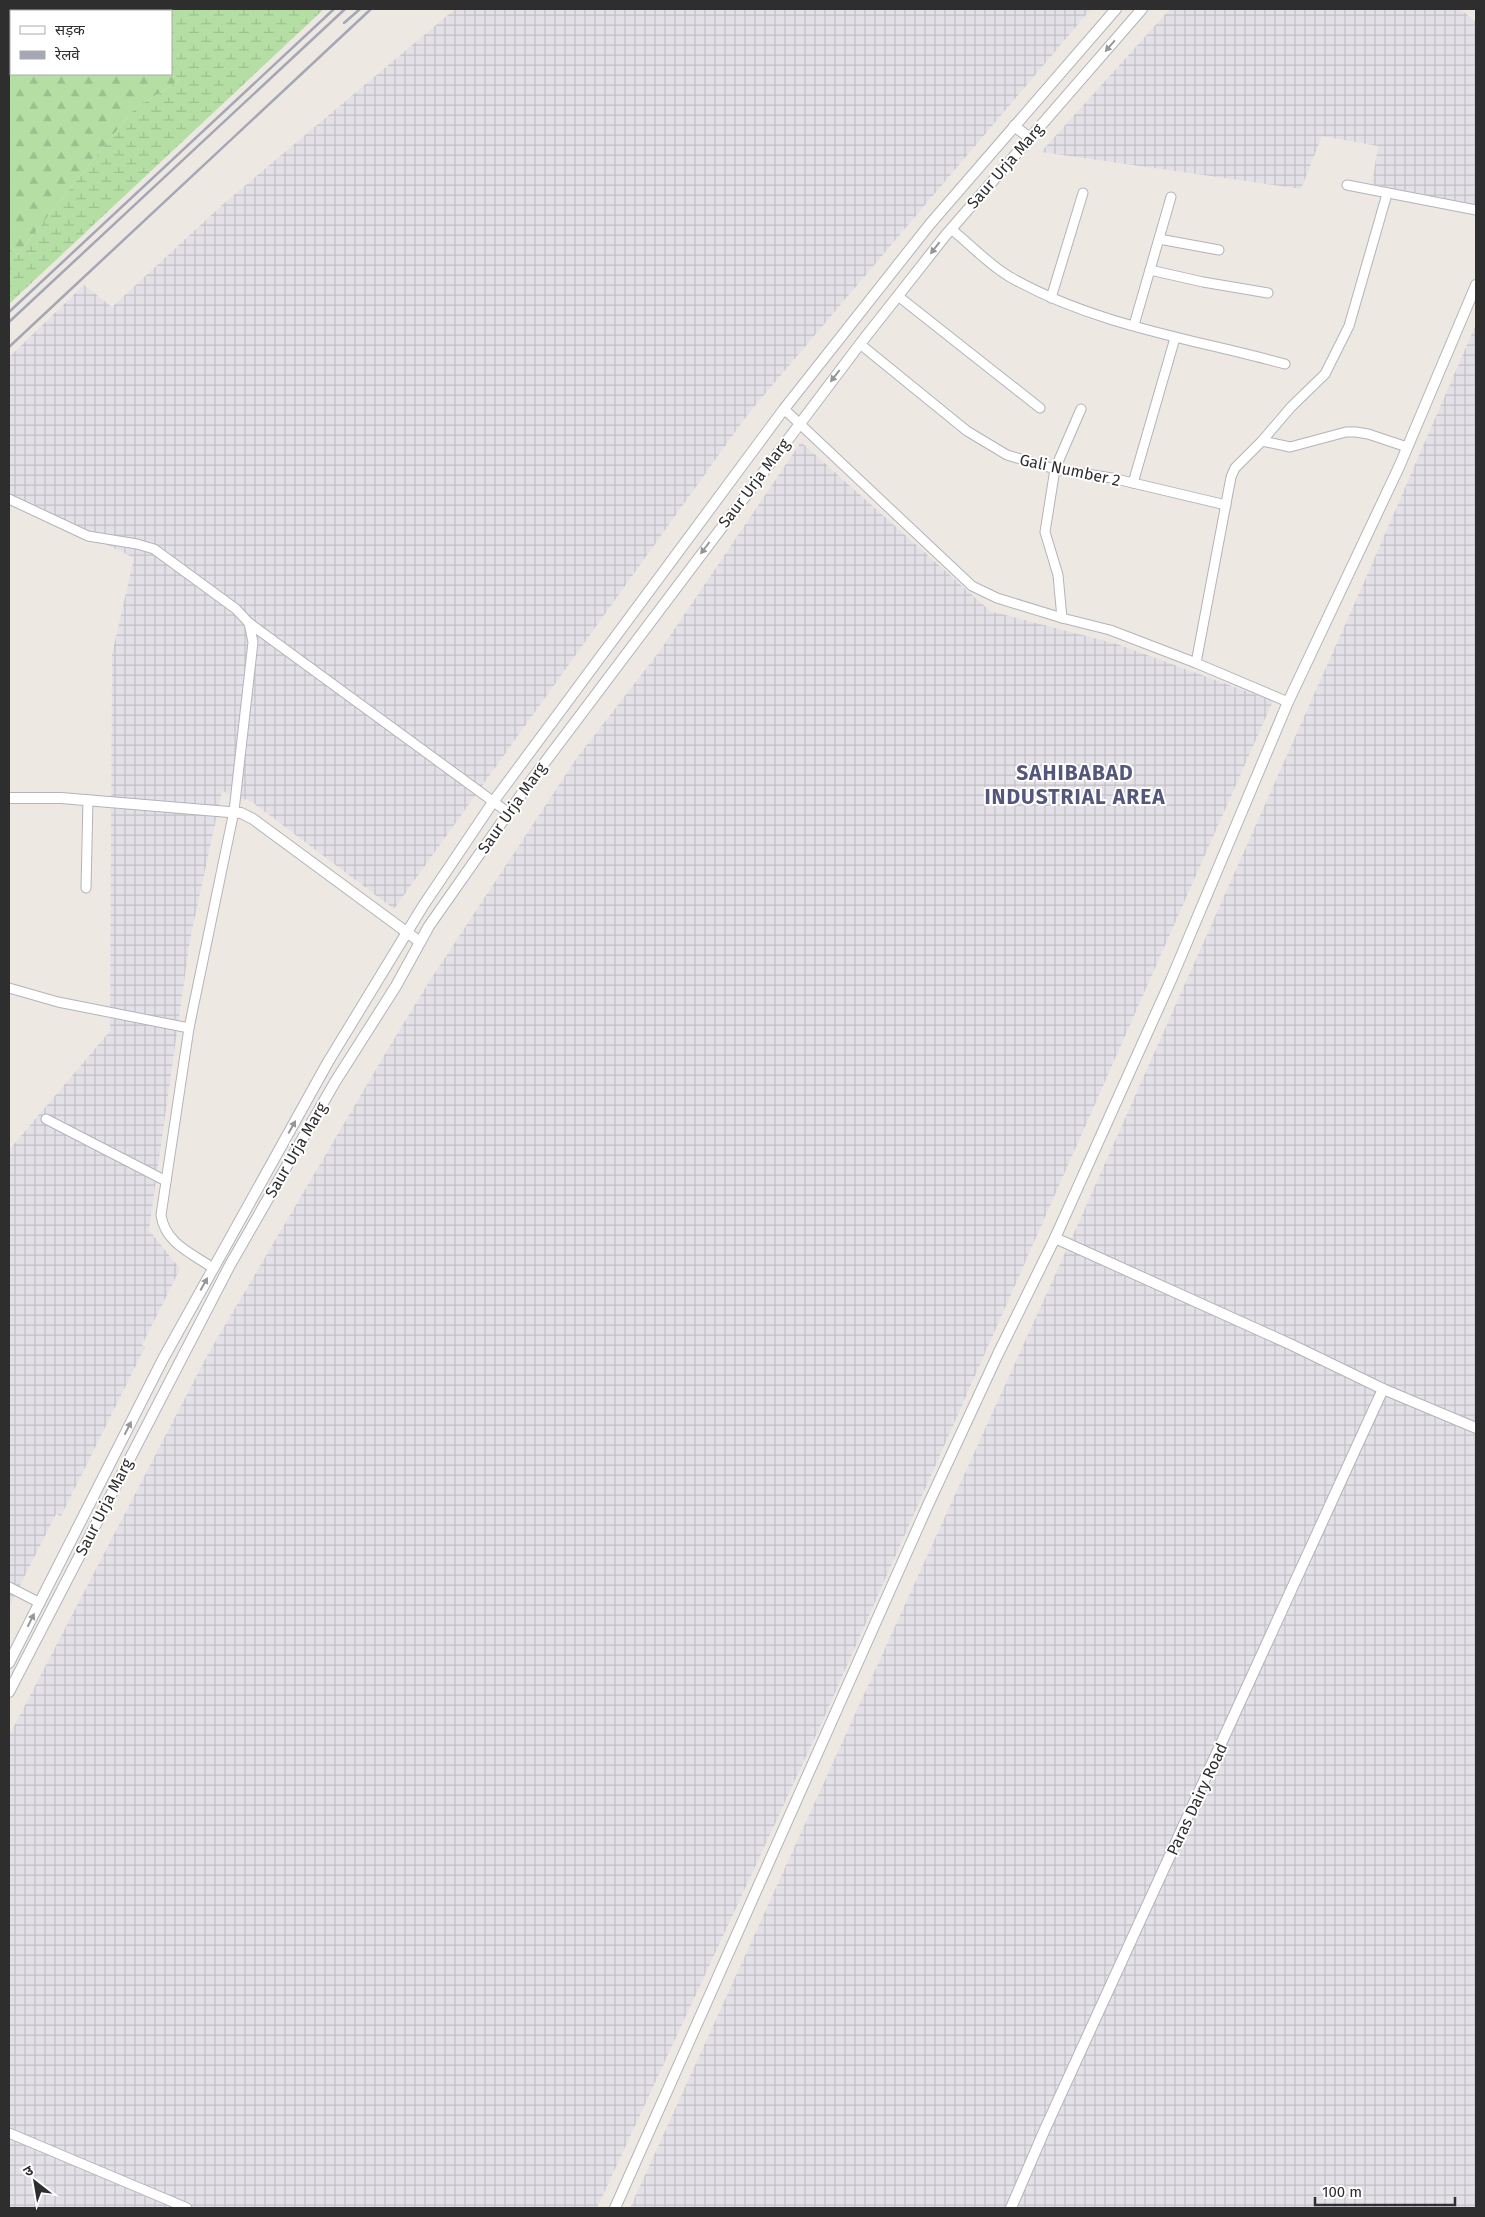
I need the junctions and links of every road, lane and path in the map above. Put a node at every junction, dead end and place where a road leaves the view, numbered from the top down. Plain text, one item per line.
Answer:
1 (1116, 9) edge
2 (1142, 9) edge
3 (1014, 126) junction
4 (1030, 138) junction
5 (1347, 185) dead end
6 (1082, 193) dead end
7 (1387, 194) junction
8 (1171, 196) dead end
9 (1476, 210) edge
10 (951, 229) junction
11 (1159, 239) junction
12 (1219, 250) dead end
13 (1150, 270) junction
14 (1476, 284) edge
15 (1268, 293) dead end
16 (898, 296) junction
17 (1051, 298) junction
18 (1134, 325) junction
19 (1175, 338) junction
20 (860, 344) junction
21 (1285, 364) dead end
22 (1040, 408) dead end
23 (784, 409) junction
24 (1081, 409) dead end
25 (799, 423) junction
26 (1262, 442) junction
27 (1407, 448) junction
28 (1055, 469) junction
29 (1133, 483) junction
30 (9, 499) edge
31 (1226, 505) junction
32 (1062, 618) junction
33 (248, 623) junction
34 (1196, 662) junction
35 (1288, 702) junction
36 (9, 798) edge
37 (88, 800) junction
38 (493, 802) junction
39 (234, 811) junction
40 (509, 813) junction
41 (86, 888) dead end
42 (407, 932) junction
43 (420, 942) junction
44 (9, 988) edge
45 (189, 1028) junction
46 (46, 1119) dead end
47 (166, 1181) junction
48 (1055, 1238) junction
49 (213, 1268) junction
50 (1383, 1389) junction
51 (1476, 1428) edge
52 (9, 1587) edge
53 (40, 1603) junction
54 (9, 1663) edge
55 (9, 1692) edge
56 (9, 2134) edge
57 (187, 2208) edge
58 (615, 2208) edge
59 (1011, 2208) edge

1 - 3 street, Saur Urja Marg
2 -> 4 street, Saur Urja Marg
3 - 4 street
3 - 23 street, Saur Urja Marg
4 - 10 street, Saur Urja Marg
5 - 7 street
6 - 17 street
7 - 9 street
7 - 26 street
8 - 11 street
10 -> 16 street, Saur Urja Marg
10 - 17 street
11 - 12 street
11 - 13 street
13 - 15 street
13 - 18 street
14 - 27 street
16 - 20 street, Saur Urja Marg
16 - 22 street
17 - 18 street
18 - 19 street
19 - 21 street
19 - 29 street
20 -> 25 street, Saur Urja Marg
20 - 28 street, Gali Number 2
23 - 25 street
23 - 38 street, Saur Urja Marg
24 - 28 street
25 - 32 street
25 -> 40 street, Saur Urja Marg
26 - 27 street
26 - 31 street
27 - 35 street
28 - 29 street, Gali Number 2
28 - 32 street
29 - 31 street, Gali Number 2
30 - 33 street
31 - 34 street
32 - 34 street
33 - 38 street
33 - 39 street
34 - 35 street
35 - 48 street
36 - 37 street
37 - 39 street
37 - 41 street
38 - 40 street
38 - 42 street, Saur Urja Marg
39 - 42 street
39 - 45 street
40 - 43 street, Saur Urja Marg
42 - 43 street
49 -> 42 street, Saur Urja Marg
43 - 55 street, Saur Urja Marg
44 - 45 street
45 - 47 street
46 - 47 street
47 - 49 street
48 - 50 street
48 - 58 street
53 -> 49 street, Saur Urja Marg
50 - 51 street
50 - 59 street, Paras Dairy Road
52 - 53 street
54 -> 53 street, Saur Urja Marg
56 - 57 street

